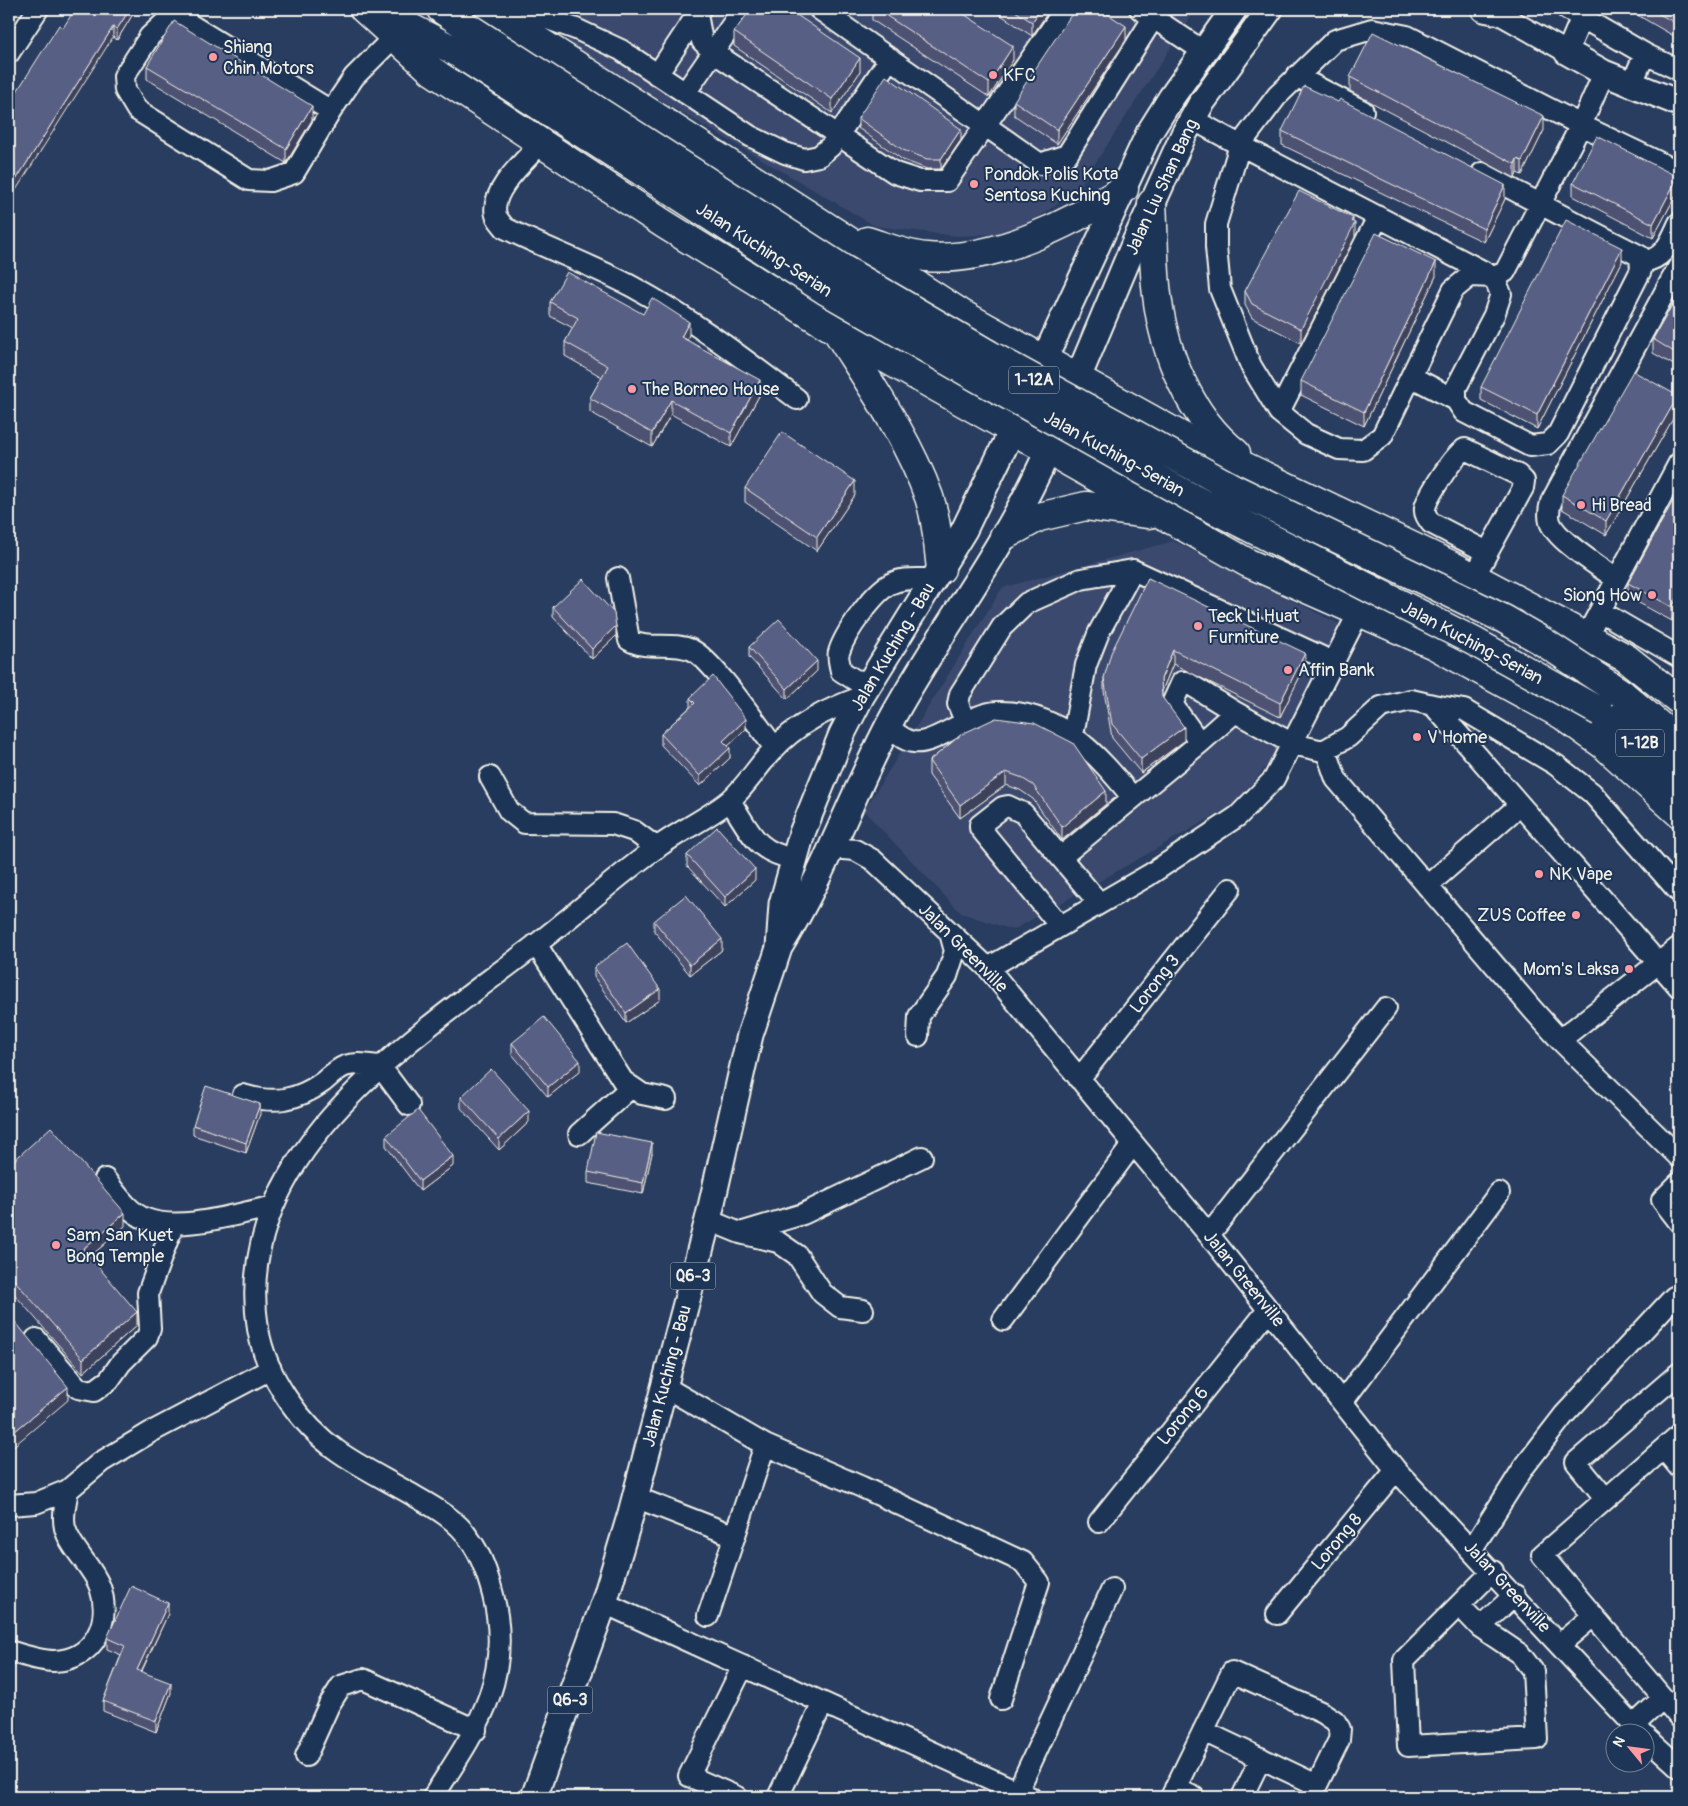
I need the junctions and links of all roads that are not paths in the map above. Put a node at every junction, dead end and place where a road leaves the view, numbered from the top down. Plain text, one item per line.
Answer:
1 (38, 9) edge
2 (364, 9) edge
3 (376, 9) edge
4 (441, 9) edge
5 (489, 9) edge
6 (743, 9) edge
7 (820, 9) edge
8 (1065, 9) edge
9 (1234, 9) edge
10 (1270, 9) edge
11 (1490, 10) edge
12 (695, 11) edge
13 (1150, 12) edge
14 (1574, 14) edge
15 (514, 25) junction
16 (394, 37) junction
17 (1204, 51) junction
18 (713, 52) junction
19 (1566, 52) junction
20 (9, 53) edge
21 (1645, 54) junction
22 (890, 58) junction
23 (1679, 70) edge
24 (1604, 73) junction
25 (658, 75) junction
26 (1296, 76) junction
27 (1631, 85) junction
28 (684, 93) junction
29 (1679, 102) edge
30 (331, 111) junction
31 (1192, 119) junction
32 (1384, 122) edge
33 (985, 125) junction
34 (1581, 125) junction
35 (838, 135) junction
36 (541, 143) junction
37 (1240, 145) junction
38 (1463, 164) edge
39 (1679, 174) edge
40 (1124, 189) junction
41 (1152, 203) junction
42 (1542, 205) junction
43 (1378, 217) junction
44 (1679, 223) edge
45 (832, 230) junction
46 (1642, 262) junction
47 (1679, 266) edge
48 (1494, 277) junction
49 (836, 331) junction
50 (1600, 352) junction
51 (1043, 359) junction
52 (1625, 365) junction
53 (1412, 377) junction
54 (1077, 378) junction
55 (797, 399) dead end
56 (1456, 400) junction
57 (1279, 412) junction
58 (1013, 430) junction
59 (1049, 451) junction
60 (1679, 463) edge
61 (1266, 477) junction
62 (1165, 517) junction
63 (1004, 536) junction
64 (1487, 552) junction
65 (1133, 570) junction
66 (1474, 577) junction
67 (618, 578) dead end
68 (936, 578) junction
69 (1616, 579) junction
70 (1359, 612) junction
71 (1600, 612) junction
72 (1586, 637) junction
73 (1676, 649) edge
74 (1335, 663) junction
75 (866, 689) junction
76 (1679, 700) edge
77 (1433, 705) junction
78 (1235, 712) junction
79 (964, 721) junction
80 (888, 727) junction
81 (1073, 735) junction
82 (1679, 742) edge
83 (1200, 743) junction
84 (1293, 744) junction
85 (774, 748) junction
86 (1323, 752) junction
87 (490, 777) dead end
88 (1679, 777) edge
89 (1133, 798) junction
90 (730, 801) junction
91 (1520, 805) junction
92 (1679, 813) edge
93 (657, 848) junction
94 (831, 848) junction
95 (1061, 858) junction
96 (794, 859) junction
97 (1427, 886) junction
98 (1230, 889) dead end
99 (1679, 892) edge
100 (1099, 903) junction
101 (1060, 926) junction
102 (950, 933) junction
103 (536, 944) junction
104 (1679, 947) edge
105 (779, 948) junction
106 (1658, 962) junction
107 (988, 968) junction
108 (1679, 987) edge
109 (1386, 1008) dead end
110 (918, 1036) dead end
111 (1560, 1040) junction
112 (380, 1066) junction
113 (1079, 1079) junction
114 (630, 1088) junction
115 (242, 1095) dead end
116 (666, 1099) dead end
117 (409, 1105) dead end
118 (579, 1134) dead end
119 (1133, 1144) junction
120 (922, 1157) dead end
121 (1679, 1157) edge
122 (105, 1179) dead end
123 (1679, 1183) edge
124 (1499, 1192) dead end
125 (272, 1208) junction
126 (708, 1220) junction
127 (1679, 1222) edge
128 (173, 1225) junction
129 (740, 1232) junction
130 (1209, 1235) junction
131 (1674, 1297) dead end
132 (863, 1310) dead end
133 (1268, 1310) junction
134 (1003, 1320) dead end
135 (36, 1339) dead end
136 (271, 1369) junction
137 (1679, 1373) edge
138 (665, 1387) junction
139 (1343, 1401) junction
140 (1679, 1435) edge
141 (765, 1445) junction
142 (1664, 1449) junction
143 (1679, 1467) edge
144 (1396, 1470) junction
145 (68, 1490) junction
146 (635, 1497) junction
147 (1606, 1499) junction
148 (9, 1505) edge
149 (1099, 1522) dead end
150 (735, 1536) junction
151 (1472, 1549) junction
152 (1493, 1571) junction
153 (1112, 1589) dead end
154 (1515, 1595) junction
155 (604, 1603) junction
156 (1459, 1605) junction
157 (1276, 1614) dead end
158 (708, 1616) dead end
159 (1594, 1616) junction
160 (1480, 1627) junction
161 (1560, 1644) junction
162 (9, 1651) edge
163 (743, 1666) junction
164 (1001, 1698) dead end
165 (1663, 1698) junction
166 (823, 1703) junction
167 (1679, 1717) edge
168 (1633, 1724) edge
169 (1645, 1724) edge
170 (476, 1730) junction
171 (1203, 1731) junction
172 (1656, 1746) edge
173 (306, 1756) dead end
174 (1261, 1758) junction
175 (1679, 1767) edge
176 (1314, 1791) edge
177 (1173, 1793) edge
178 (1021, 1795) edge
179 (433, 1797) edge
180 (534, 1797) edge
181 (737, 1797) edge
182 (778, 1797) edge
183 (1194, 1797) edge
184 (1242, 1797) edge

1 - 20 street
2 - 16 highway
3 - 88 highway, Jalan Kuching-Serian / 1-12B, bridge
4 - 82 highway, Jalan Kuching-Serian / 1-12A, bridge
5 - 15 highway
6 - 18 street
7 - 22 street
8 - 33 street
9 - 17 main road, Jalan Liu Shan Bang
10 - 31 main road, Jalan Liu Shan Bang
11 - 19 street
12 - 18 street
12 - 25 street
13 - 17 street
13 - 33 street
14 - 19 street
14 - 21 street
15 - 25 street
15 - 45 highway
16 - 30 street
16 - 36 highway
17 - 40 main road, Jalan Liu Shan Bang
18 - 28 street
18 - 35 street
19 - 24 main road
21 - 23 street
21 - 27 street
22 - 33 street
22 - 35 street
24 - 27 main road
24 - 34 street
25 - 28 street
26 - 32 street
26 - 34 street
26 - 37 street
27 - 29 main road
28 - 35 street
30 - 30 street
31 - 37 street
31 - 41 main road, Jalan Liu Shan Bang
33 - 35 street
34 - 39 street
34 - 42 street
36 - 49 highway
36 - 55 street
37 - 43 street
37 - 57 street
38 - 42 street
40 - 45 highway
40 - 51 main road, Jalan Liu Shan Bang
41 - 54 main road, Jalan Liu Shan Bang
41 - 61 highway
42 - 46 street
42 - 48 street
43 - 48 street
43 - 57 street
44 - 46 street
45 - 51 highway
46 - 50 street
47 - 52 street
48 - 53 street
48 - 56 street
49 - 58 highway
49 - 68 highway
50 - 52 street
50 - 56 street
51 - 54 highway
51 - 58 main road, Jalan Kuching - Bau
52 - 69 street
53 - 56 street
53 - 57 street
54 - 59 main road, Jalan Kuching - Bau
54 - 61 highway
58 - 59 highway
58 - 68 main road, Jalan Kuching - Bau
59 - 62 highway
59 - 63 main road, Jalan Kuching - Bau
60 - 69 street
61 - 66 highway
62 - 63 highway
62 - 70 highway
63 - 80 main road, Jalan Kuching - Bau
64 - 64 street
64 - 66 street
65 - 74 street
65 - 79 street
65 - 81 street
66 - 72 highway
67 - 85 street
68 - 75 main road, Jalan Kuching - Bau
68 - 75 street
69 - 71 street
70 - 74 street
70 - 92 highway
71 - 72 street
71 - 73 street
72 - 76 highway
74 - 84 street
75 - 85 street
75 - 96 main road, Jalan Kuching - Bau
77 - 86 street
77 - 91 street
77 - 99 street
78 - 83 street
78 - 83 street
78 - 84 street
79 - 80 street
79 - 81 street
80 - 94 main road, Jalan Kuching - Bau
81 - 89 street
83 - 89 street
84 - 86 street
84 - 100 street
85 - 90 street
86 - 97 street
87 - 93 street
89 - 95 street
90 - 93 street
90 - 96 street
91 - 97 street
91 - 106 street
93 - 103 street
94 - 102 street, Jalan Greenville
94 - 105 main road, Jalan Kuching - Bau
95 - 100 street
95 - 101 street
96 - 105 main road, Jalan Kuching - Bau
97 - 111 street
98 - 113 street, Lorong 3
100 - 101 street
101 - 107 street
102 - 107 street, Jalan Greenville
102 - 110 street
103 - 112 street
103 - 114 street
104 - 106 street
105 - 126 main road, Jalan Kuching - Bau / Q6-3
106 - 108 street
106 - 111 street
107 - 113 street, Jalan Greenville
109 - 130 street
111 - 121 street
112 - 115 street
112 - 117 street
112 - 125 street
113 - 119 street, Jalan Greenville
114 - 116 street
114 - 118 street
119 - 130 street, Jalan Greenville
119 - 134 street
120 - 129 street
122 - 128 street
123 - 127 street
124 - 139 street
125 - 128 street
125 - 136 street
126 - 129 street
126 - 138 main road, Jalan Kuching - Bau / Q6-3
128 - 135 street
129 - 132 street
130 - 133 street, Jalan Greenville
131 - 151 street
133 - 139 street, Jalan Greenville
133 - 149 street, Lorong 6
136 - 145 street
136 - 170 street
137 - 147 street
138 - 141 street
138 - 146 main road, Jalan Kuching - Bau / Q6-3
139 - 144 street, Jalan Greenville
140 - 142 street
141 - 150 street
141 - 164 street
142 - 143 street
142 - 147 street
144 - 151 street, Jalan Greenville
144 - 157 street, Lorong 8
145 - 148 street
145 - 162 street
146 - 150 street
146 - 155 main road, Jalan Kuching - Bau / Q6-3
147 - 159 street
150 - 158 street
151 - 152 street, Jalan Greenville
152 - 154 street, Jalan Greenville
152 - 156 street
153 - 178 street
154 - 160 street
154 - 161 street, Jalan Greenville
155 - 163 street
155 - 180 main road, Jalan Kuching - Bau / Q6-3
156 - 160 street
156 - 160 street
159 - 161 street
159 - 165 street
161 - 168 street, Jalan Greenville
163 - 166 street
163 - 181 street
165 - 167 street
165 - 169 street
166 - 178 street
166 - 182 street
170 - 173 street
170 - 179 street
171 - 174 street
171 - 176 street
171 - 177 street
172 - 175 street, Jalan Greenville
174 - 176 street
174 - 184 street
177 - 183 street

